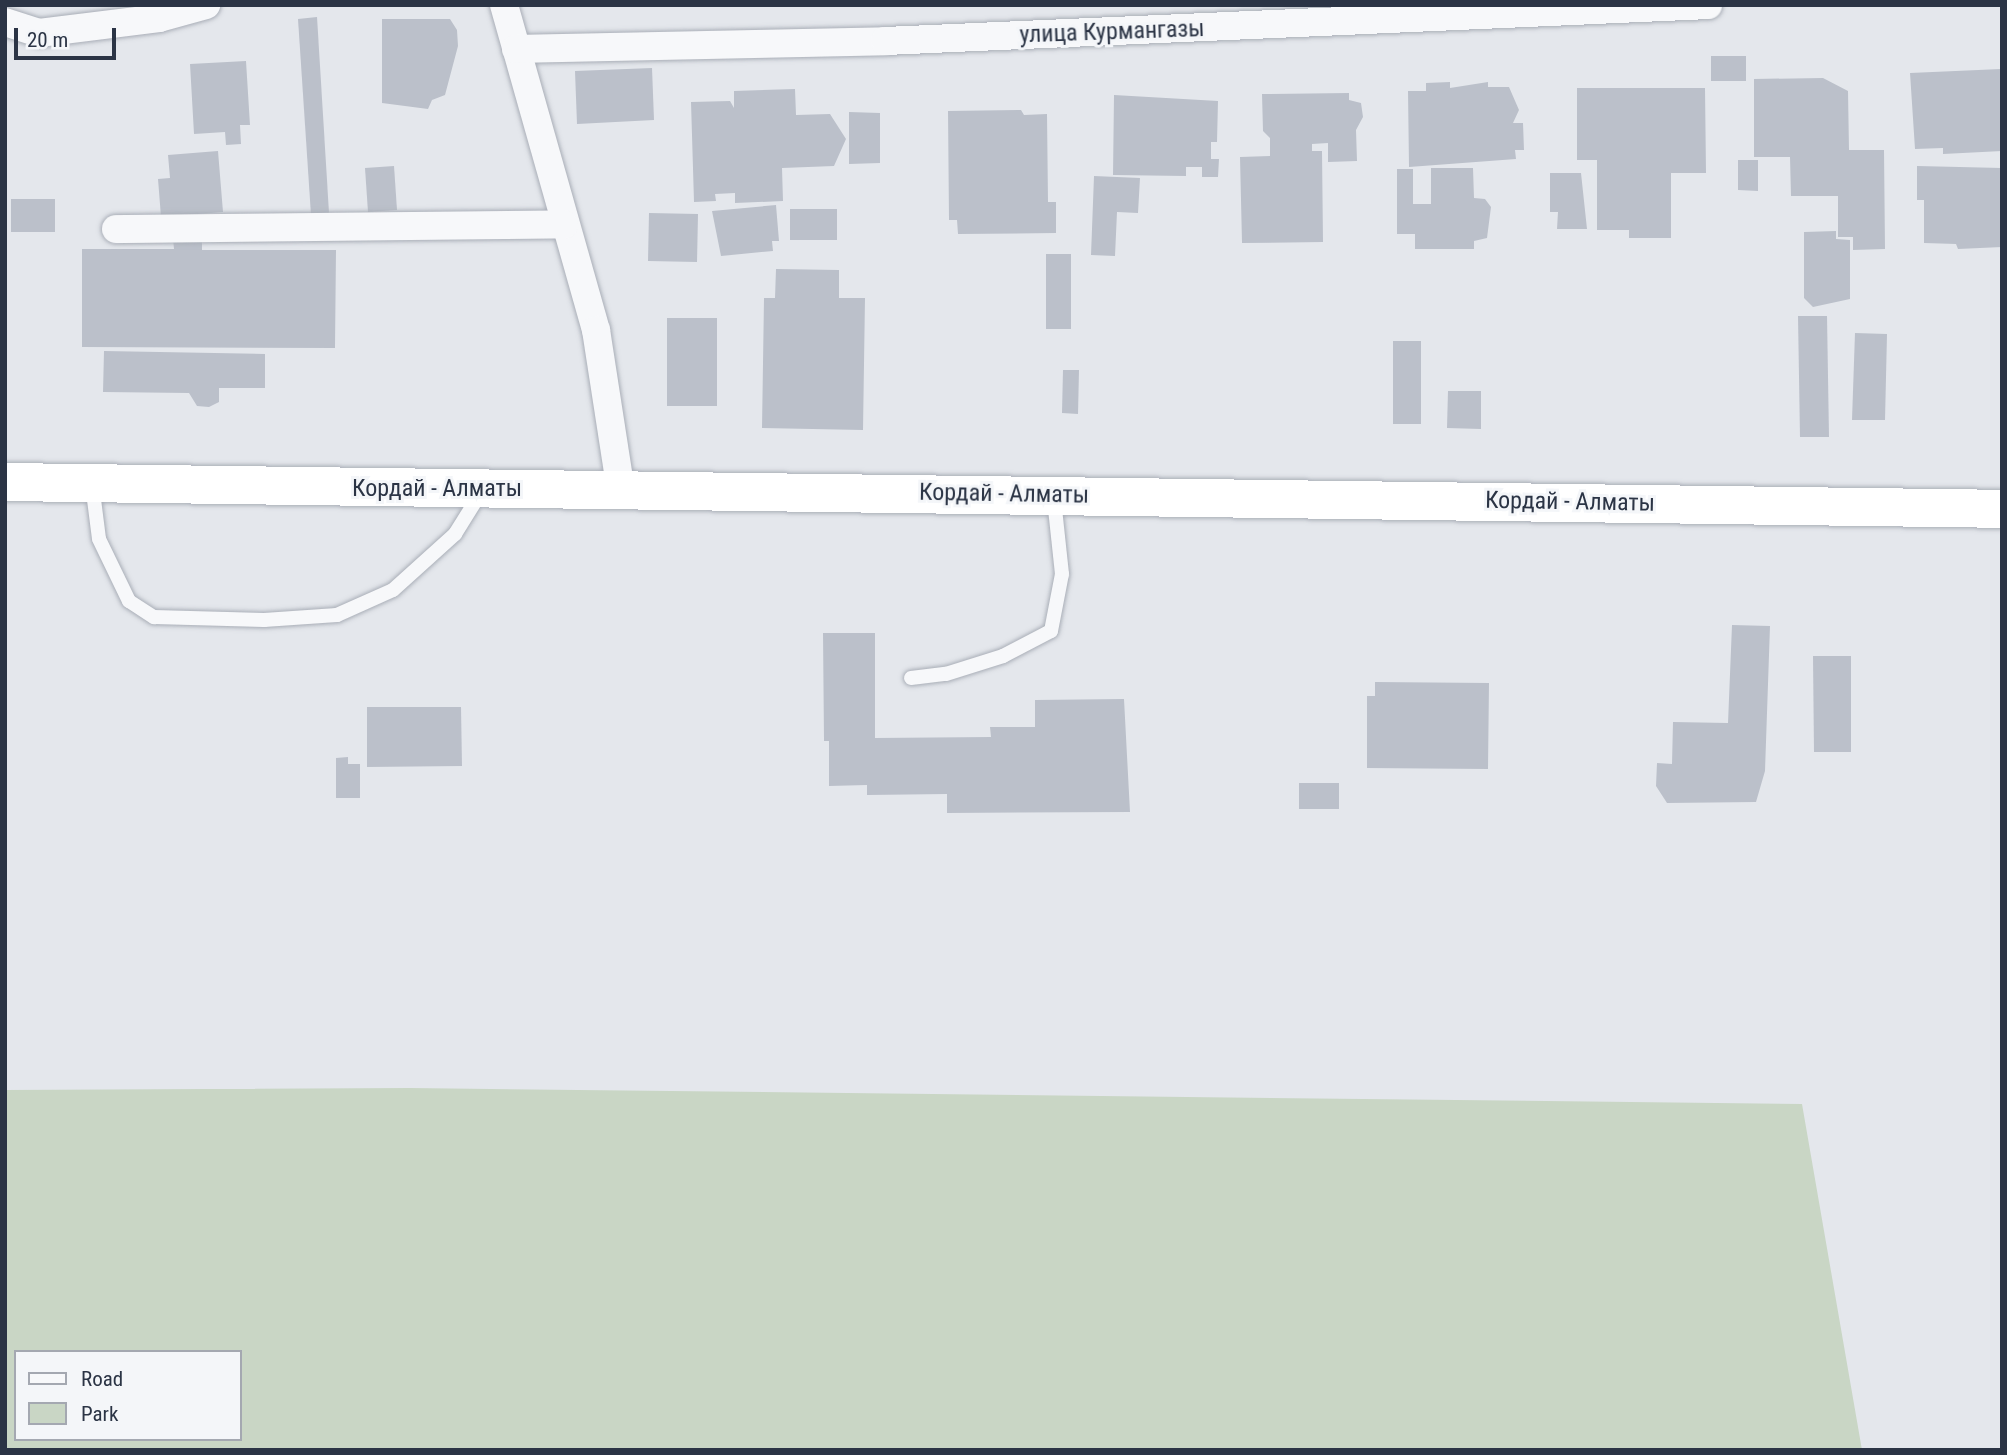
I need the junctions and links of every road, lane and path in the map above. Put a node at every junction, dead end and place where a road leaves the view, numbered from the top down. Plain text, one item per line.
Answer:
1 (206, 5) edge
2 (504, 5) edge
3 (1708, 5) edge
4 (5, 22) edge
5 (516, 49) junction
6 (565, 224) junction
7 (116, 229) dead end
8 (5, 482) edge
9 (92, 483) junction
10 (483, 490) junction
11 (621, 491) junction
12 (1053, 495) junction
13 (2002, 509) edge
14 (911, 678) dead end

1 - 4 street
2 - 5 street
3 - 5 street, улица Курмангазы
5 - 6 street
6 - 7 street
6 - 11 street
8 - 9 highway, Кордай - Алматы
9 - 10 highway, Кордай - Алматы
9 - 10 lane
10 - 11 highway, Кордай - Алматы
11 - 12 highway, Кордай - Алматы
12 - 13 highway, Кордай - Алматы
12 - 14 lane

